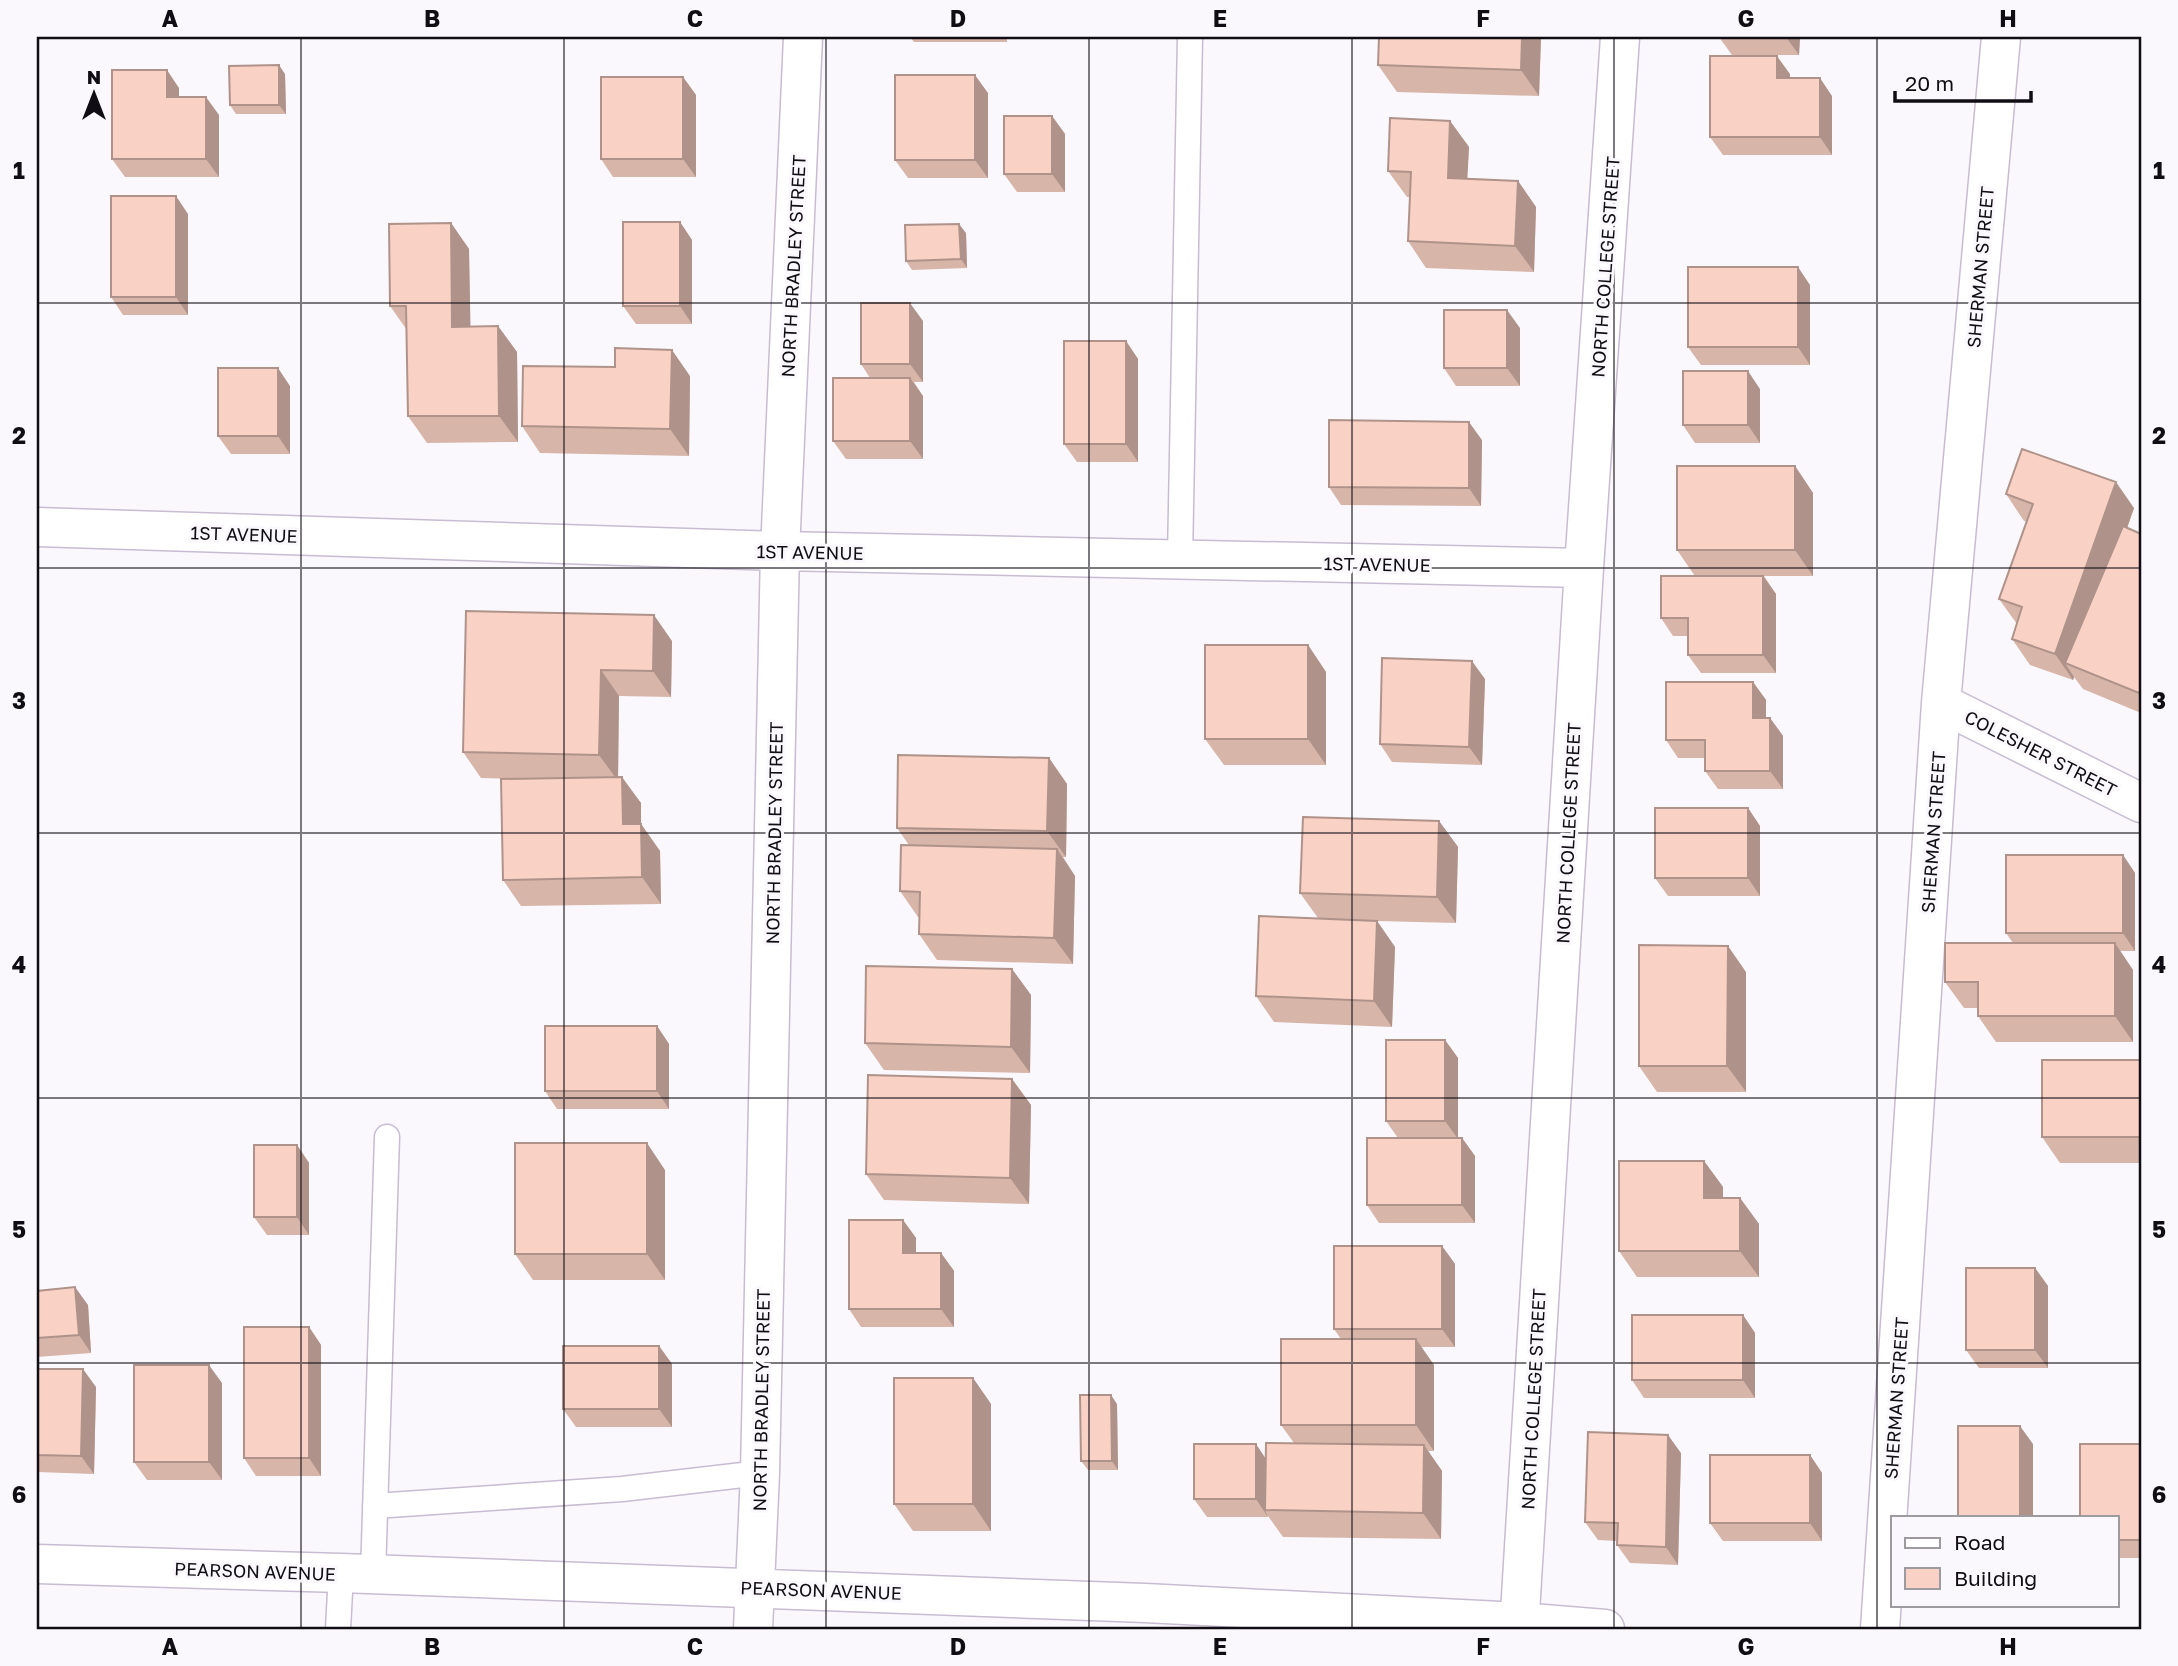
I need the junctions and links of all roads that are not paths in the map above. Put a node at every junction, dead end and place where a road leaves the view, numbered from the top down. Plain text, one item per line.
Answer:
1 (803, 37) edge
2 (1190, 37) edge
3 (1620, 37) edge
4 (2001, 37) edge
5 (37, 527) edge
6 (780, 551) junction
7 (1180, 559) junction
8 (1584, 568) junction
9 (1941, 703) junction
10 (2141, 803) edge
11 (387, 1137) dead end
12 (760, 1473) junction
13 (375, 1506) junction
14 (37, 1564) edge
15 (357, 1574) junction
16 (756, 1587) junction
17 (1519, 1625) edge
18 (338, 1629) edge
19 (753, 1629) edge
20 (1605, 1629) edge
21 (1880, 1629) edge

1 - 6 street, NORTH BRADLEY STREET
2 - 7 lane
3 - 8 street, NORTH COLLEGE STREET
4 - 9 street, SHERMAN STREET
5 - 6 street, 1ST AVENUE
6 - 7 street, 1ST AVENUE
6 - 12 street, NORTH BRADLEY STREET
7 - 8 street, 1ST AVENUE
8 - 17 street, NORTH COLLEGE STREET
9 - 10 street, COLESHER STREET
9 - 21 street, SHERMAN STREET
11 - 13 lane
12 - 13 lane
12 - 16 street, NORTH BRADLEY STREET
13 - 15 lane
14 - 15 street, PEARSON AVENUE
15 - 16 street, PEARSON AVENUE
15 - 18 lane
16 - 17 street, PEARSON AVENUE
16 - 19 street, NORTH BRADLEY STREET
17 - 20 street, PEARSON AVENUE

